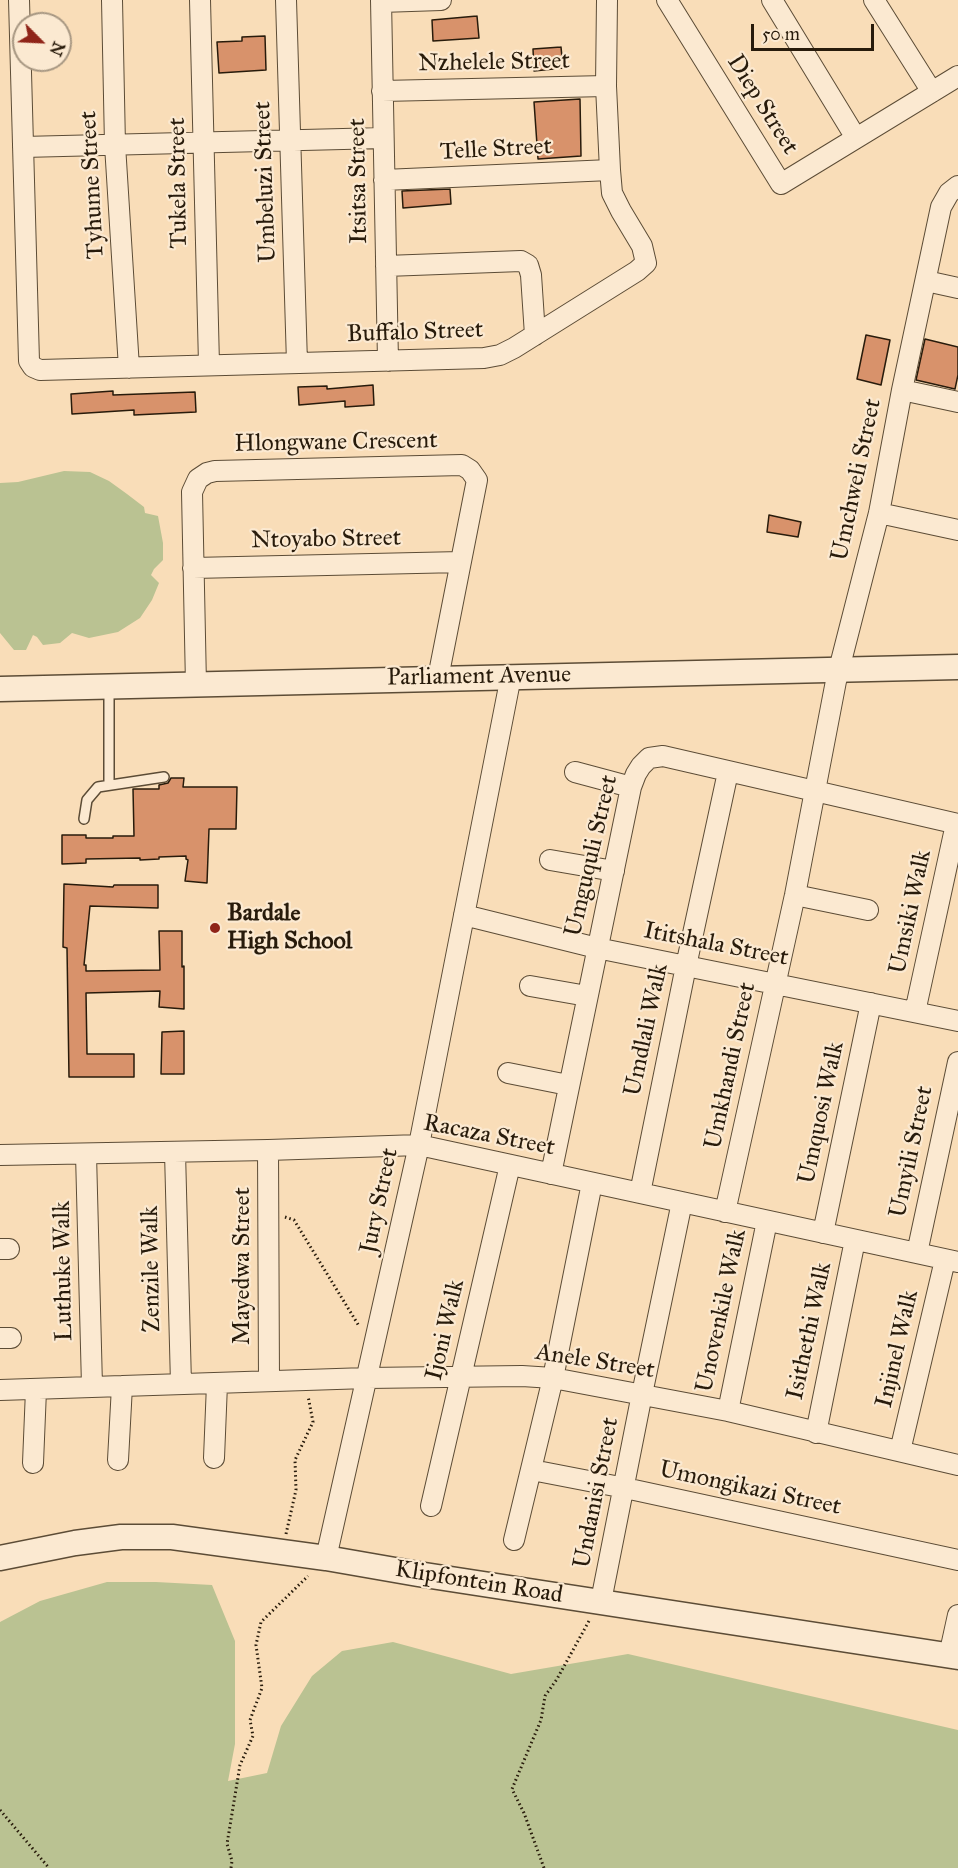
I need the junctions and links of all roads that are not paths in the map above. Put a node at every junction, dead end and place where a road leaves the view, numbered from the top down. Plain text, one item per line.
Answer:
1 (18, 0) edge
2 (112, 0) edge
3 (200, 0) edge
4 (286, 0) edge
5 (441, 0) edge
6 (607, 0) edge
7 (667, 0) edge
8 (772, 0) edge
9 (874, 0) edge
10 (381, 1) edge
11 (958, 76) edge
12 (606, 86) junction
13 (382, 92) junction
14 (932, 92) junction
15 (383, 138) junction
16 (856, 138) junction
17 (290, 140) junction
18 (204, 142) junction
19 (115, 145) junction
20 (23, 147) junction
21 (610, 170) junction
22 (384, 180) junction
23 (958, 186) edge
24 (386, 266) junction
25 (926, 281) junction
26 (958, 288) edge
27 (535, 335) junction
28 (388, 361) junction
29 (297, 363) junction
30 (209, 364) junction
31 (129, 368) junction
32 (902, 390) junction
33 (958, 402) edge
34 (879, 513) junction
35 (958, 530) edge
36 (460, 562) junction
37 (194, 568) junction
38 (958, 667) edge
39 (840, 668) junction
40 (512, 676) junction
41 (438, 678) junction
42 (196, 685) junction
43 (108, 687) junction
44 (0, 689) edge
45 (575, 772) dead end
46 (728, 772) junction
47 (164, 777) dead end
48 (109, 784) junction
49 (632, 787) junction
50 (815, 790) junction
51 (84, 819) dead end
52 (957, 824) edge
53 (550, 860) dead end
54 (614, 871) junction
55 (795, 895) junction
56 (868, 910) dead end
57 (464, 915) junction
58 (597, 948) junction
59 (686, 966) junction
60 (775, 983) junction
61 (530, 986) dead end
62 (587, 996) junction
63 (871, 1003) junction
64 (915, 1012) junction
65 (958, 1021) edge
66 (958, 1062) edge
67 (508, 1073) dead end
68 (568, 1085) junction
69 (419, 1145) junction
70 (268, 1150) junction
71 (175, 1152) junction
72 (86, 1154) junction
73 (0, 1155) edge
74 (510, 1165) junction
75 (551, 1174) junction
76 (592, 1183) junction
77 (640, 1193) junction
78 (682, 1203) junction
79 (725, 1212) junction
80 (767, 1221) junction
81 (823, 1233) junction
82 (855, 1240) junction
83 (917, 1253) junction
84 (952, 1261) edge
85 (368, 1378) junction
86 (461, 1378) junction
87 (553, 1378) junction
88 (269, 1381) junction
89 (181, 1384) junction
90 (217, 1384) junction
91 (92, 1386) junction
92 (122, 1386) junction
93 (0, 1390) edge
94 (36, 1390) junction
95 (642, 1394) junction
96 (728, 1411) junction
97 (816, 1432) junction
98 (900, 1451) junction
99 (214, 1458) dead end
100 (118, 1460) dead end
101 (33, 1463) dead end
102 (958, 1465) edge
103 (532, 1470) junction
104 (625, 1488) junction
105 (431, 1506) dead end
106 (514, 1540) dead end
107 (0, 1558) edge
108 (326, 1558) junction
109 (958, 1560) edge
110 (602, 1601) junction
111 (958, 1615) edge
112 (954, 1657) edge

1 - 20 street
2 - 19 street, Tyhume Street
3 - 18 street, Tukela Street
4 - 17 street, Umbeluzi Street
5 - 10 street
6 - 12 street, Buffalo Street
7 - 16 street, Diep Street
8 - 16 street
9 - 14 street
10 - 13 street, Itsitsa Street
11 - 14 street, Diep Street
12 - 13 street, Nzhelele Street
12 - 21 street, Buffalo Street
13 - 15 street, Itsitsa Street
14 - 16 street, Diep Street
15 - 17 street
15 - 22 street, Itsitsa Street
17 - 18 street
17 - 29 street, Umbeluzi Street
18 - 19 street
18 - 30 street, Tukela Street
19 - 20 street
19 - 31 street, Tyhume Street
20 - 31 street, Buffalo Street
21 - 22 street, Telle Street
21 - 27 street, Buffalo Street
22 - 24 street, Itsitsa Street
23 - 25 street, Umchweli Street
24 - 27 street
24 - 28 street, Itsitsa Street
25 - 26 street
25 - 32 street, Umchweli Street
27 - 28 street, Buffalo Street
28 - 29 street, Buffalo Street
29 - 30 street, Buffalo Street
30 - 31 street, Buffalo Street
32 - 33 street
32 - 34 street, Umchweli Street
34 - 35 street
34 - 39 street, Umchweli Street
36 - 37 street, Ntoyabo Street
36 - 37 street, Hlongwane Crescent
36 - 41 street, Hlongwane Crescent
37 - 42 street, Hlongwane Crescent
38 - 39 street, Parliament Avenue
39 - 40 street, Parliament Avenue
39 - 50 street, Umchweli Street
40 - 41 street, Parliament Avenue
40 - 57 street, Jury Street
41 - 42 street, Parliament Avenue
42 - 43 street, Parliament Avenue
43 - 44 street, Parliament Avenue
43 - 48 lane
45 - 49 street
46 - 49 street, Umguquli Street
46 - 50 street, Umguquli Street
46 - 59 street, Umdlali Walk
47 - 48 lane
48 - 51 lane
49 - 54 street, Umguquli Street
50 - 52 street, Umguquli Street
50 - 55 street, Umkhandi Street
52 - 64 street, Umsiki Walk
53 - 54 street
54 - 58 street, Umguquli Street
55 - 56 street
55 - 60 street, Umkhandi Street
57 - 58 street, Ititshala Street
57 - 69 street, Jury Street
58 - 59 street, Ititshala Street
58 - 62 street, Umguquli Street
59 - 60 street, Ititshala Street
59 - 77 street, Umdlali Walk
60 - 63 street, Ititshala Street
60 - 79 street, Umkhandi Street
61 - 62 street
62 - 68 street, Umguquli Street
63 - 64 street, Ititshala Street
63 - 81 street, Umquosi Walk
64 - 65 street, Ititshala Street
66 - 83 street, Umyili Street
67 - 68 street
68 - 75 street, Umguquli Street
69 - 70 street, Racaza Street
69 - 74 street, Racaza Street
69 - 85 street, Jury Street
70 - 71 street, Racaza Street
70 - 88 street, Mayedwa Street
71 - 72 street, Racaza Street
71 - 89 street, Zenzile Walk
72 - 73 street, Racaza Street
72 - 91 street, Luthuke Walk
74 - 75 street, Racaza Street
74 - 86 street, Ijoni Walk
75 - 76 street, Racaza Street
76 - 77 street, Racaza Street
76 - 87 street
77 - 78 street, Racaza Street
78 - 79 street, Racaza Street
78 - 95 street, Undanisi Street
79 - 80 street, Racaza Street
80 - 81 street, Racaza Street
80 - 96 street, Unovenkile Walk
81 - 82 street, Racaza Street
82 - 83 street, Racaza Street
82 - 97 street, Isithethi Walk
83 - 84 street, Racaza Street
84 - 98 street, Injinel Walk
85 - 86 street, Anele Street
85 - 88 street, Anele Street
85 - 108 street, Jury Street
86 - 87 street, Anele Street
86 - 105 street, Ijoni Walk
87 - 95 street, Anele Street
87 - 103 street
88 - 90 street, Anele Street
89 - 90 street, Anele Street
89 - 92 street, Anele Street
90 - 99 street
91 - 92 street, Anele Street
91 - 94 street, Anele Street
92 - 100 street
93 - 94 street, Anele Street
94 - 101 street
95 - 96 street, Anele Street
95 - 104 street, Undanisi Street
96 - 97 street, Anele Street
97 - 98 street, Anele Street
98 - 102 street, Anele Street
103 - 104 street, Umongikazi Street
103 - 106 street
104 - 109 street, Umongikazi Street
104 - 110 street, Undanisi Street
107 - 108 street, Klipfontein Road
108 - 110 street, Klipfontein Road
110 - 112 street, Klipfontein Road
111 - 112 street

